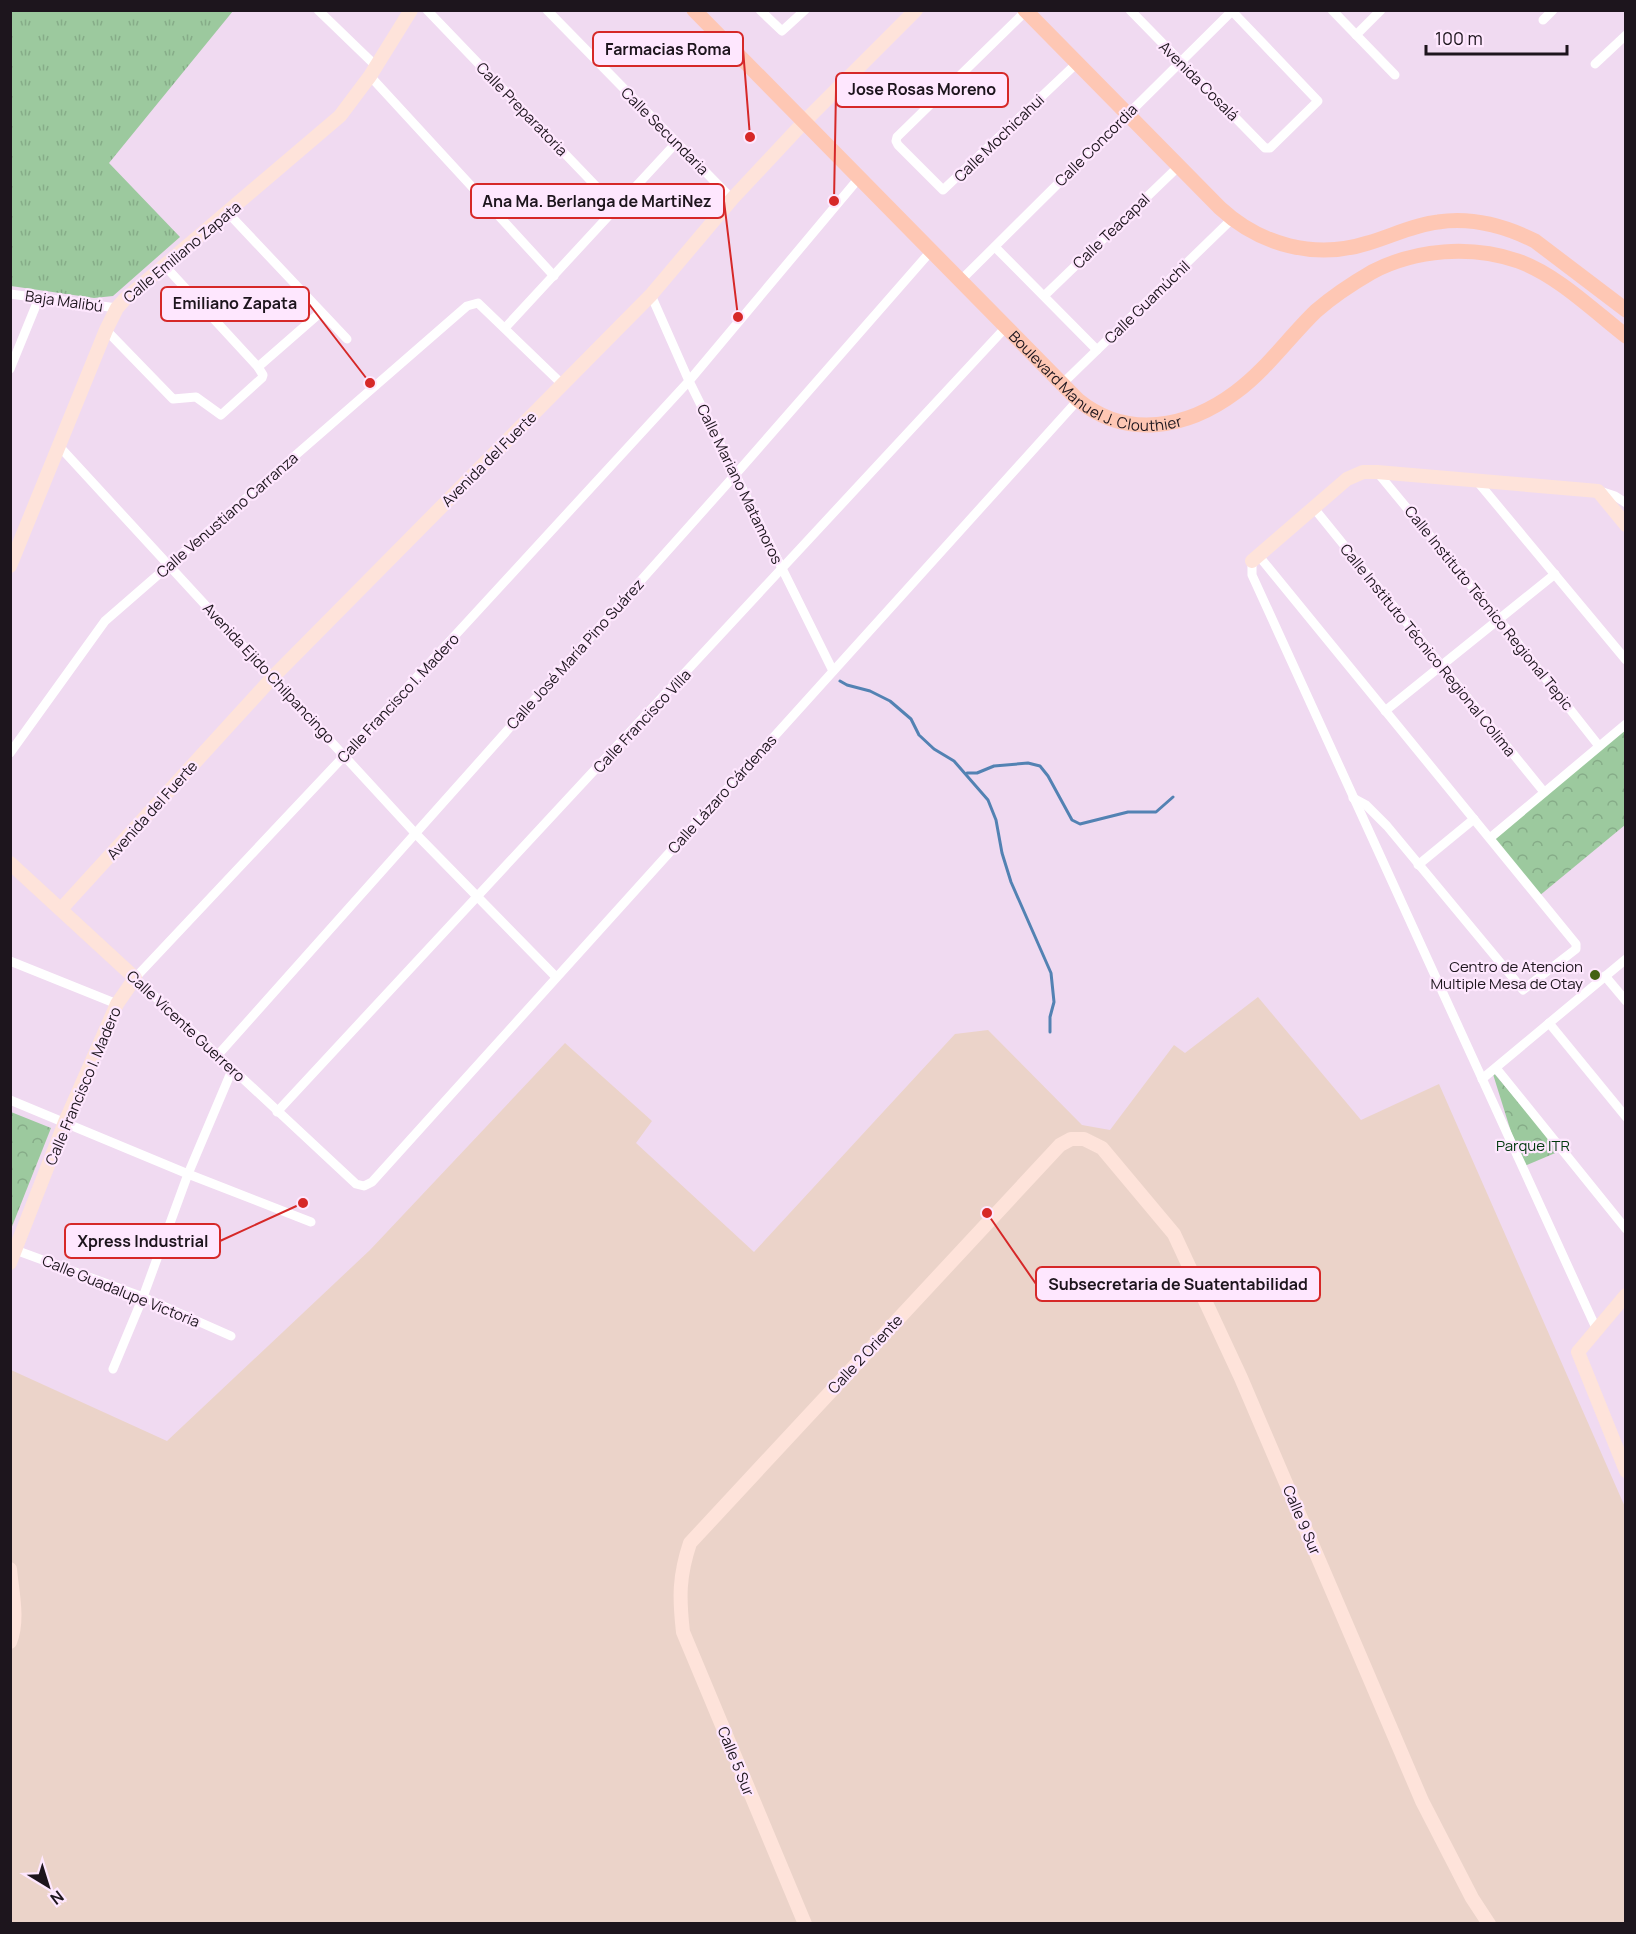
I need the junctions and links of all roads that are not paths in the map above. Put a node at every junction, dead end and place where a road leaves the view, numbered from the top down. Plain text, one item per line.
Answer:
1 (318, 10) edge
2 (411, 10) edge
3 (427, 10) edge
4 (547, 10) edge
5 (694, 10) edge
6 (760, 10) edge
7 (804, 10) edge
8 (916, 10) edge
9 (1130, 10) edge
10 (1332, 10) edge
11 (1381, 10) edge
12 (1553, 10) edge
13 (1026, 11) edge
14 (1232, 11) edge
15 (1543, 20) dead end
16 (1356, 35) junction
17 (1626, 35) edge
18 (1181, 62) junction
19 (1077, 63) junction
20 (1595, 64) dead end
21 (373, 71) junction
22 (1395, 75) dead end
23 (1127, 114) junction
24 (804, 122) junction
25 (676, 143) junction
26 (1179, 166) junction
27 (859, 178) junction
28 (732, 199) junction
29 (616, 208) junction
30 (228, 213) junction
31 (1232, 219) junction
32 (995, 247) junction
33 (931, 251) junction
34 (164, 265) junction
35 (554, 276) junction
36 (960, 281) junction
37 (10, 294) edge
38 (651, 295) junction
39 (1044, 296) junction
40 (39, 298) junction
41 (117, 308) junction
42 (1626, 310) edge
43 (321, 312) junction
44 (1006, 327) junction
45 (505, 328) junction
46 (106, 330) junction
47 (1626, 336) edge
48 (346, 339) dead end
49 (1097, 350) junction
50 (258, 367) junction
51 (10, 369) edge
52 (689, 381) junction
53 (1062, 384) junction
54 (563, 385) junction
55 (1078, 400) junction
56 (59, 446) junction
57 (1377, 472) junction
58 (735, 475) junction
59 (1477, 481) junction
60 (1598, 491) junction
61 (1626, 502) edge
62 (1312, 507) junction
63 (1626, 525) edge
64 (1255, 558) junction
65 (10, 566) edge
66 (170, 566) junction
67 (782, 570) junction
68 (1555, 574) junction
69 (1498, 618) junction
70 (1626, 660) edge
71 (1441, 665) junction
72 (834, 671) junction
73 (273, 677) junction
74 (1385, 711) junction
75 (1626, 724) edge
76 (1599, 746) junction
77 (10, 753) edge
78 (345, 755) junction
79 (1544, 792) junction
80 (1353, 798) junction
81 (1474, 819) junction
82 (416, 833) junction
83 (1490, 838) junction
84 (10, 863) edge
85 (1418, 865) junction
86 (478, 897) junction
87 (62, 908) junction
88 (1626, 959) edge
89 (10, 961) edge
90 (1605, 976) junction
91 (556, 977) junction
92 (135, 978) junction
93 (1626, 1001) edge
94 (117, 1004) junction
95 (1549, 1023) junction
96 (217, 1056) junction
97 (1496, 1068) junction
98 (232, 1070) junction
99 (1482, 1079) junction
100 (10, 1100) edge
101 (277, 1112) junction
102 (1626, 1117) edge
103 (65, 1122) junction
104 (1084, 1139) joint
105 (188, 1174) junction
106 (364, 1186) joint
107 (310, 1222) dead end
108 (1626, 1229) edge
109 (12, 1254) edge
110 (1626, 1295) edge
111 (142, 1297) junction
112 (1596, 1328) junction
113 (231, 1336) dead end
114 (113, 1369) dead end
115 (1626, 1471) edge
116 (10, 1569) edge
117 (679, 1595) joint
118 (10, 1642) edge
119 (805, 1923) edge
120 (1489, 1923) edge

1 - 21 street
2 - 21 street, Calle Emiliano Zapata
3 - 29 street, Calle Preparatoria
4 - 25 street, Calle Secundaria
5 - 24 main road, Boulevard Manuel J. Clouthier
6 - 7 street
8 - 24 street, Avenida del Fuerte
9 - 18 street, Avenida Cosalá
10 - 16 street
11 - 16 street
12 - 15 street
13 - 19 main road
13 - 19 street, Calle Mochicahui
14 - 18 street, Calle Concordia
14 - 18 street, Avenida Cosalá
16 - 22 street
17 - 20 street
18 - 23 street, Calle Concordia
19 - 23 main road
21 - 30 street, Calle Emiliano Zapata
21 - 35 street
23 - 26 main road
23 - 32 street, Calle Concordia
24 - 27 main road, Boulevard Manuel J. Clouthier
24 - 28 street, Avenida del Fuerte
25 - 28 street, Calle Secundaria
25 - 29 street
26 - 31 main road
26 - 39 street, Calle Teacapal
27 - 33 main road, Boulevard Manuel J. Clouthier
27 - 52 street, Calle Francisco I. Madero
28 - 38 street, Avenida del Fuerte
29 - 35 street
30 - 34 street, Calle Emiliano Zapata
30 - 43 street
31 - 42 main road
31 - 49 street, Calle Guamúchil
32 - 36 street, Calle Concordia
32 - 39 street
33 - 36 main road, Boulevard Manuel J. Clouthier
33 - 58 street, Calle José María Pino Suárez
34 - 41 street, Calle Emiliano Zapata
34 - 50 street
35 - 45 street
36 - 44 main road, Boulevard Manuel J. Clouthier
37 - 40 street, Baja Malibú
38 - 52 street, Calle Mariano Matamoros
38 - 54 street, Avenida del Fuerte
39 - 49 street
40 - 41 street, Baja Malibú
40 - 51 street
41 - 46 street, Calle Emiliano Zapata
43 - 48 street
43 - 50 street
44 - 53 main road, Boulevard Manuel J. Clouthier
44 - 67 street, Calle Francisco Villa
45 - 54 street
45 - 66 street, Calle Venustiano Carranza
46 - 50 street
46 - 56 street, Calle Emiliano Zapata
47 - 55 main road, Boulevard Manuel J. Clouthier
49 - 53 street, Calle Guamúchil
52 - 58 street, Calle Mariano Matamoros
52 - 78 street, Calle Francisco I. Madero
53 - 55 main road, Boulevard Manuel J. Clouthier
54 - 73 street, Avenida del Fuerte
55 - 72 street, Calle Lázaro Cárdenas
56 - 65 street, Calle Emiliano Zapata
56 - 66 street, Avenida Ejido Chilpancingo
57 - 59 street
57 - 62 street
57 - 69 street, Calle Instituto Técnico Regional Tepic
58 - 67 street, Calle Mariano Matamoros
58 - 82 street, Calle José María Pino Suárez
59 - 60 street
59 - 68 street
60 - 61 street
60 - 63 street
62 - 64 street
62 - 71 street, Calle Instituto Técnico Regional Colima
64 - 74 street
64 - 80 street
66 - 73 street, Avenida Ejido Chilpancingo
66 - 77 street, Calle Venustiano Carranza
67 - 72 street, Calle Mariano Matamoros
67 - 86 street, Calle Francisco Villa
68 - 69 street
68 - 70 street
69 - 71 street
69 - 76 street, Calle Instituto Técnico Regional Tepic
71 - 74 street
71 - 79 street, Calle Instituto Técnico Regional Colima
72 - 91 street, Calle Lázaro Cárdenas
73 - 78 street, Avenida Ejido Chilpancingo
73 - 87 street, Avenida del Fuerte
74 - 81 street
75 - 76 street
76 - 79 street
78 - 82 street, Avenida Ejido Chilpancingo
78 - 92 street, Calle Francisco I. Madero
79 - 83 street
80 - 85 street
80 - 99 street
81 - 83 street
81 - 85 street
82 - 86 street, Avenida Ejido Chilpancingo
82 - 96 street, Calle José María Pino Suárez
83 - 85 street
84 - 87 street, Calle Vicente Guerrero
86 - 91 street, Avenida Ejido Chilpancingo
86 - 101 street, Calle Francisco Villa
87 - 92 street, Calle Vicente Guerrero
88 - 90 street
89 - 94 street
90 - 93 street
90 - 95 street
91 - 106 street, Calle Lázaro Cárdenas
92 - 94 street, Calle Francisco I. Madero
92 - 96 street, Calle Vicente Guerrero
94 - 103 street, Calle Francisco I. Madero
95 - 97 street
95 - 102 street
96 - 98 street, Calle Vicente Guerrero
97 - 99 street
97 - 108 street
98 - 101 street, Calle Vicente Guerrero
98 - 105 street
99 - 112 street
100 - 103 street
101 - 106 street, Calle Vicente Guerrero
103 - 105 street
103 - 109 street, Calle Francisco I. Madero
104 - 117 street, Calle 2 Oriente
104 - 120 street, Calle 9 Sur
105 - 107 street
105 - 111 street
109 - 111 street, Calle Guadalupe Victoria
110 - 112 street
111 - 113 street, Calle Guadalupe Victoria
111 - 114 street
112 - 115 street
116 - 118 street
117 - 119 street, Calle 5 Sur

